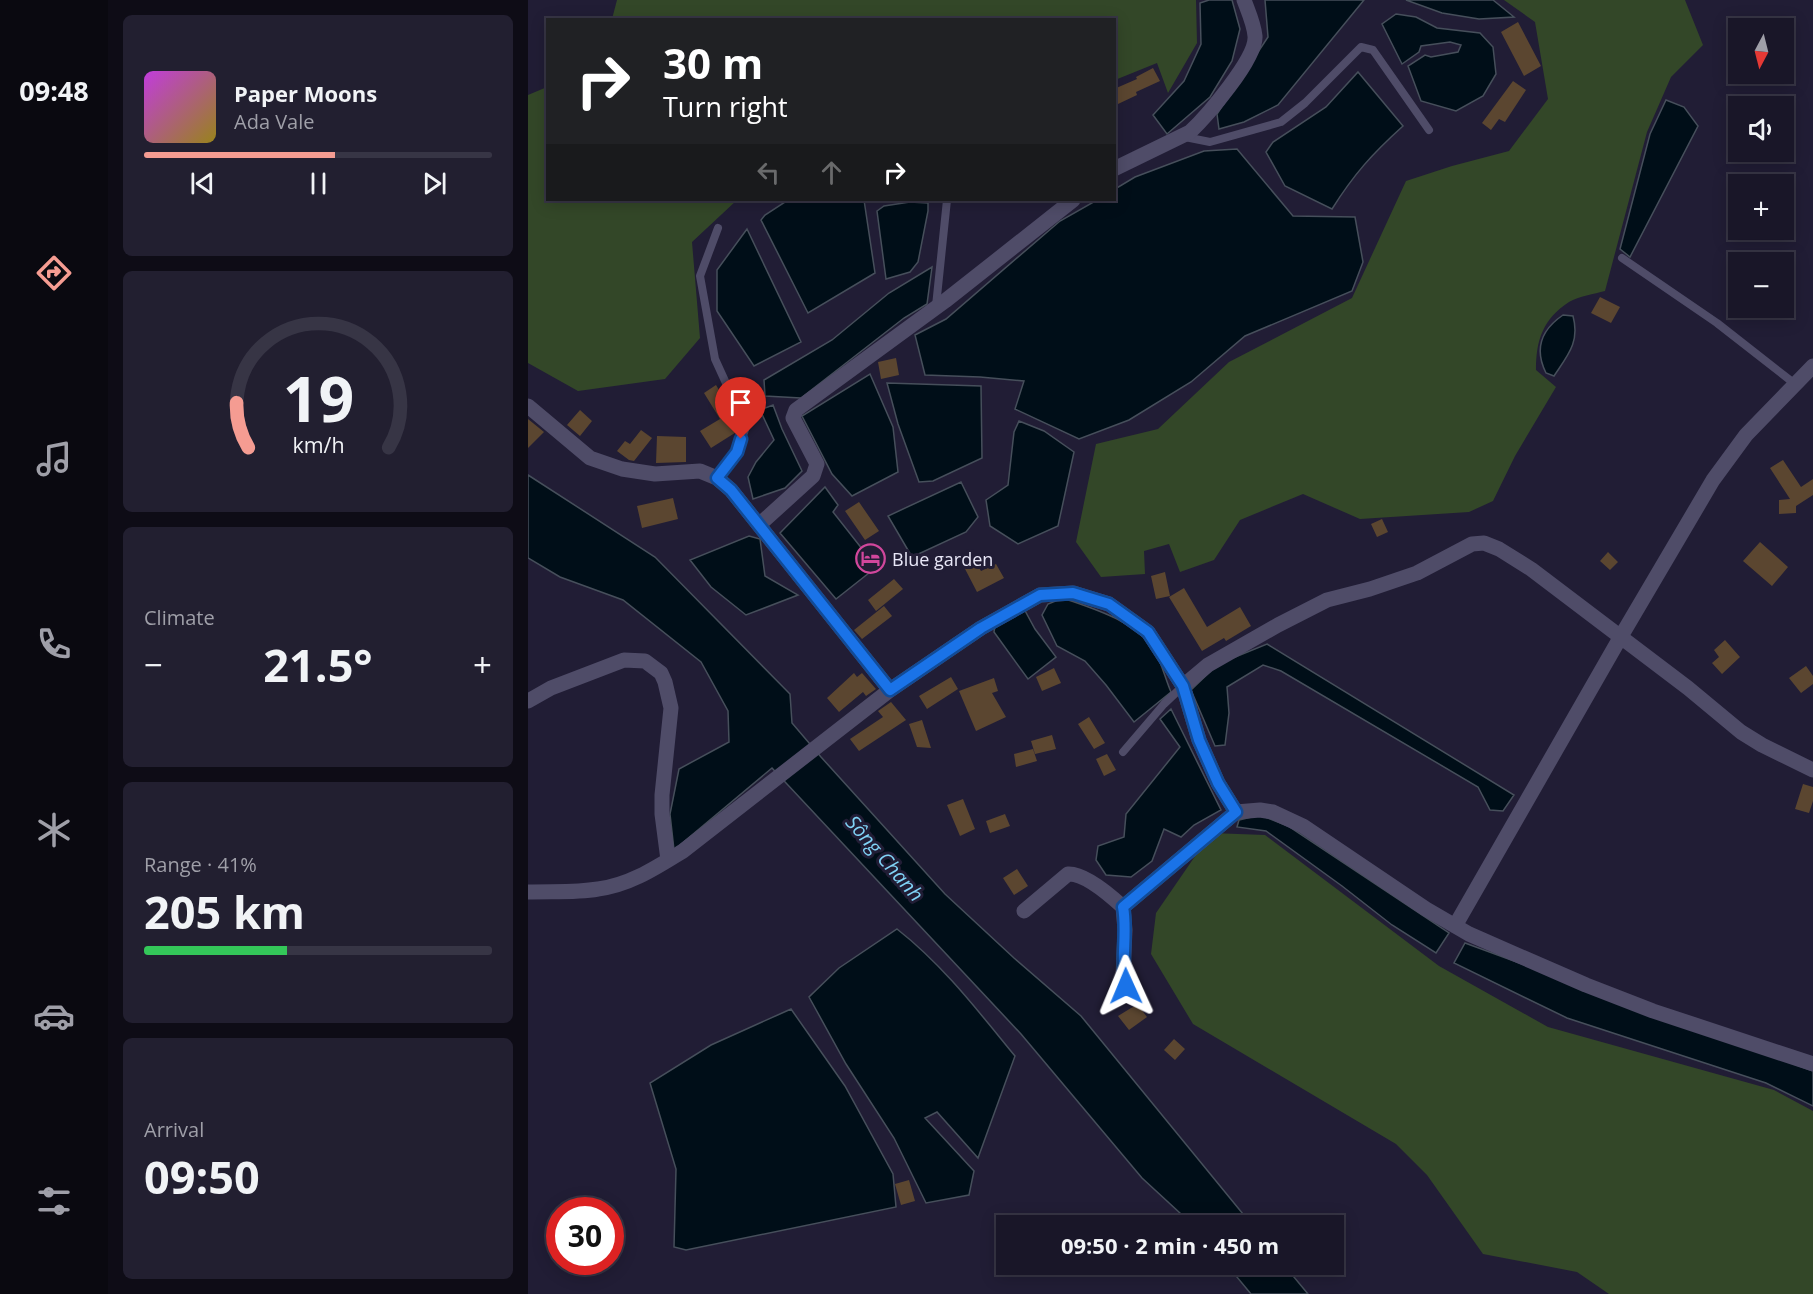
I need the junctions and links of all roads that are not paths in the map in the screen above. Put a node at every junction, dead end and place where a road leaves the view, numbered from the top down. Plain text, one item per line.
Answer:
1 (1244, 0) edge
2 (1429, 130) dead end
3 (1180, 136) junction
4 (1116, 168) edge
5 (947, 201) edge
6 (1072, 201) edge
7 (718, 228) dead end
8 (1622, 258) dead end
9 (936, 308) junction
10 (1813, 366) edge
11 (1795, 384) junction
12 (528, 406) edge
13 (717, 478) junction
14 (759, 525) junction
15 (1620, 638) junction
16 (1183, 686) junction
17 (890, 690) junction
18 (528, 701) edge
19 (1123, 752) dead end
20 (1813, 770) edge
21 (1236, 812) junction
22 (668, 860) junction
23 (528, 892) edge
24 (1123, 907) junction
25 (1024, 911) dead end
26 (1455, 926) junction
27 (1132, 998) dead end
28 (1813, 1064) edge

1 - 3 street
2 - 3 lane
3 - 4 street
5 - 9 lane
6 - 9 street
7 - 13 lane
8 - 11 lane
9 - 14 street
10 - 11 street
11 - 15 street
12 - 13 street
13 - 14 street
14 - 17 street
15 - 16 street
15 - 20 street
15 - 26 street
16 - 17 street
16 - 19 lane
16 - 21 street
17 - 22 street
18 - 22 street
21 - 24 street
21 - 26 street
22 - 23 street
24 - 25 street
24 - 27 street
26 - 28 street

